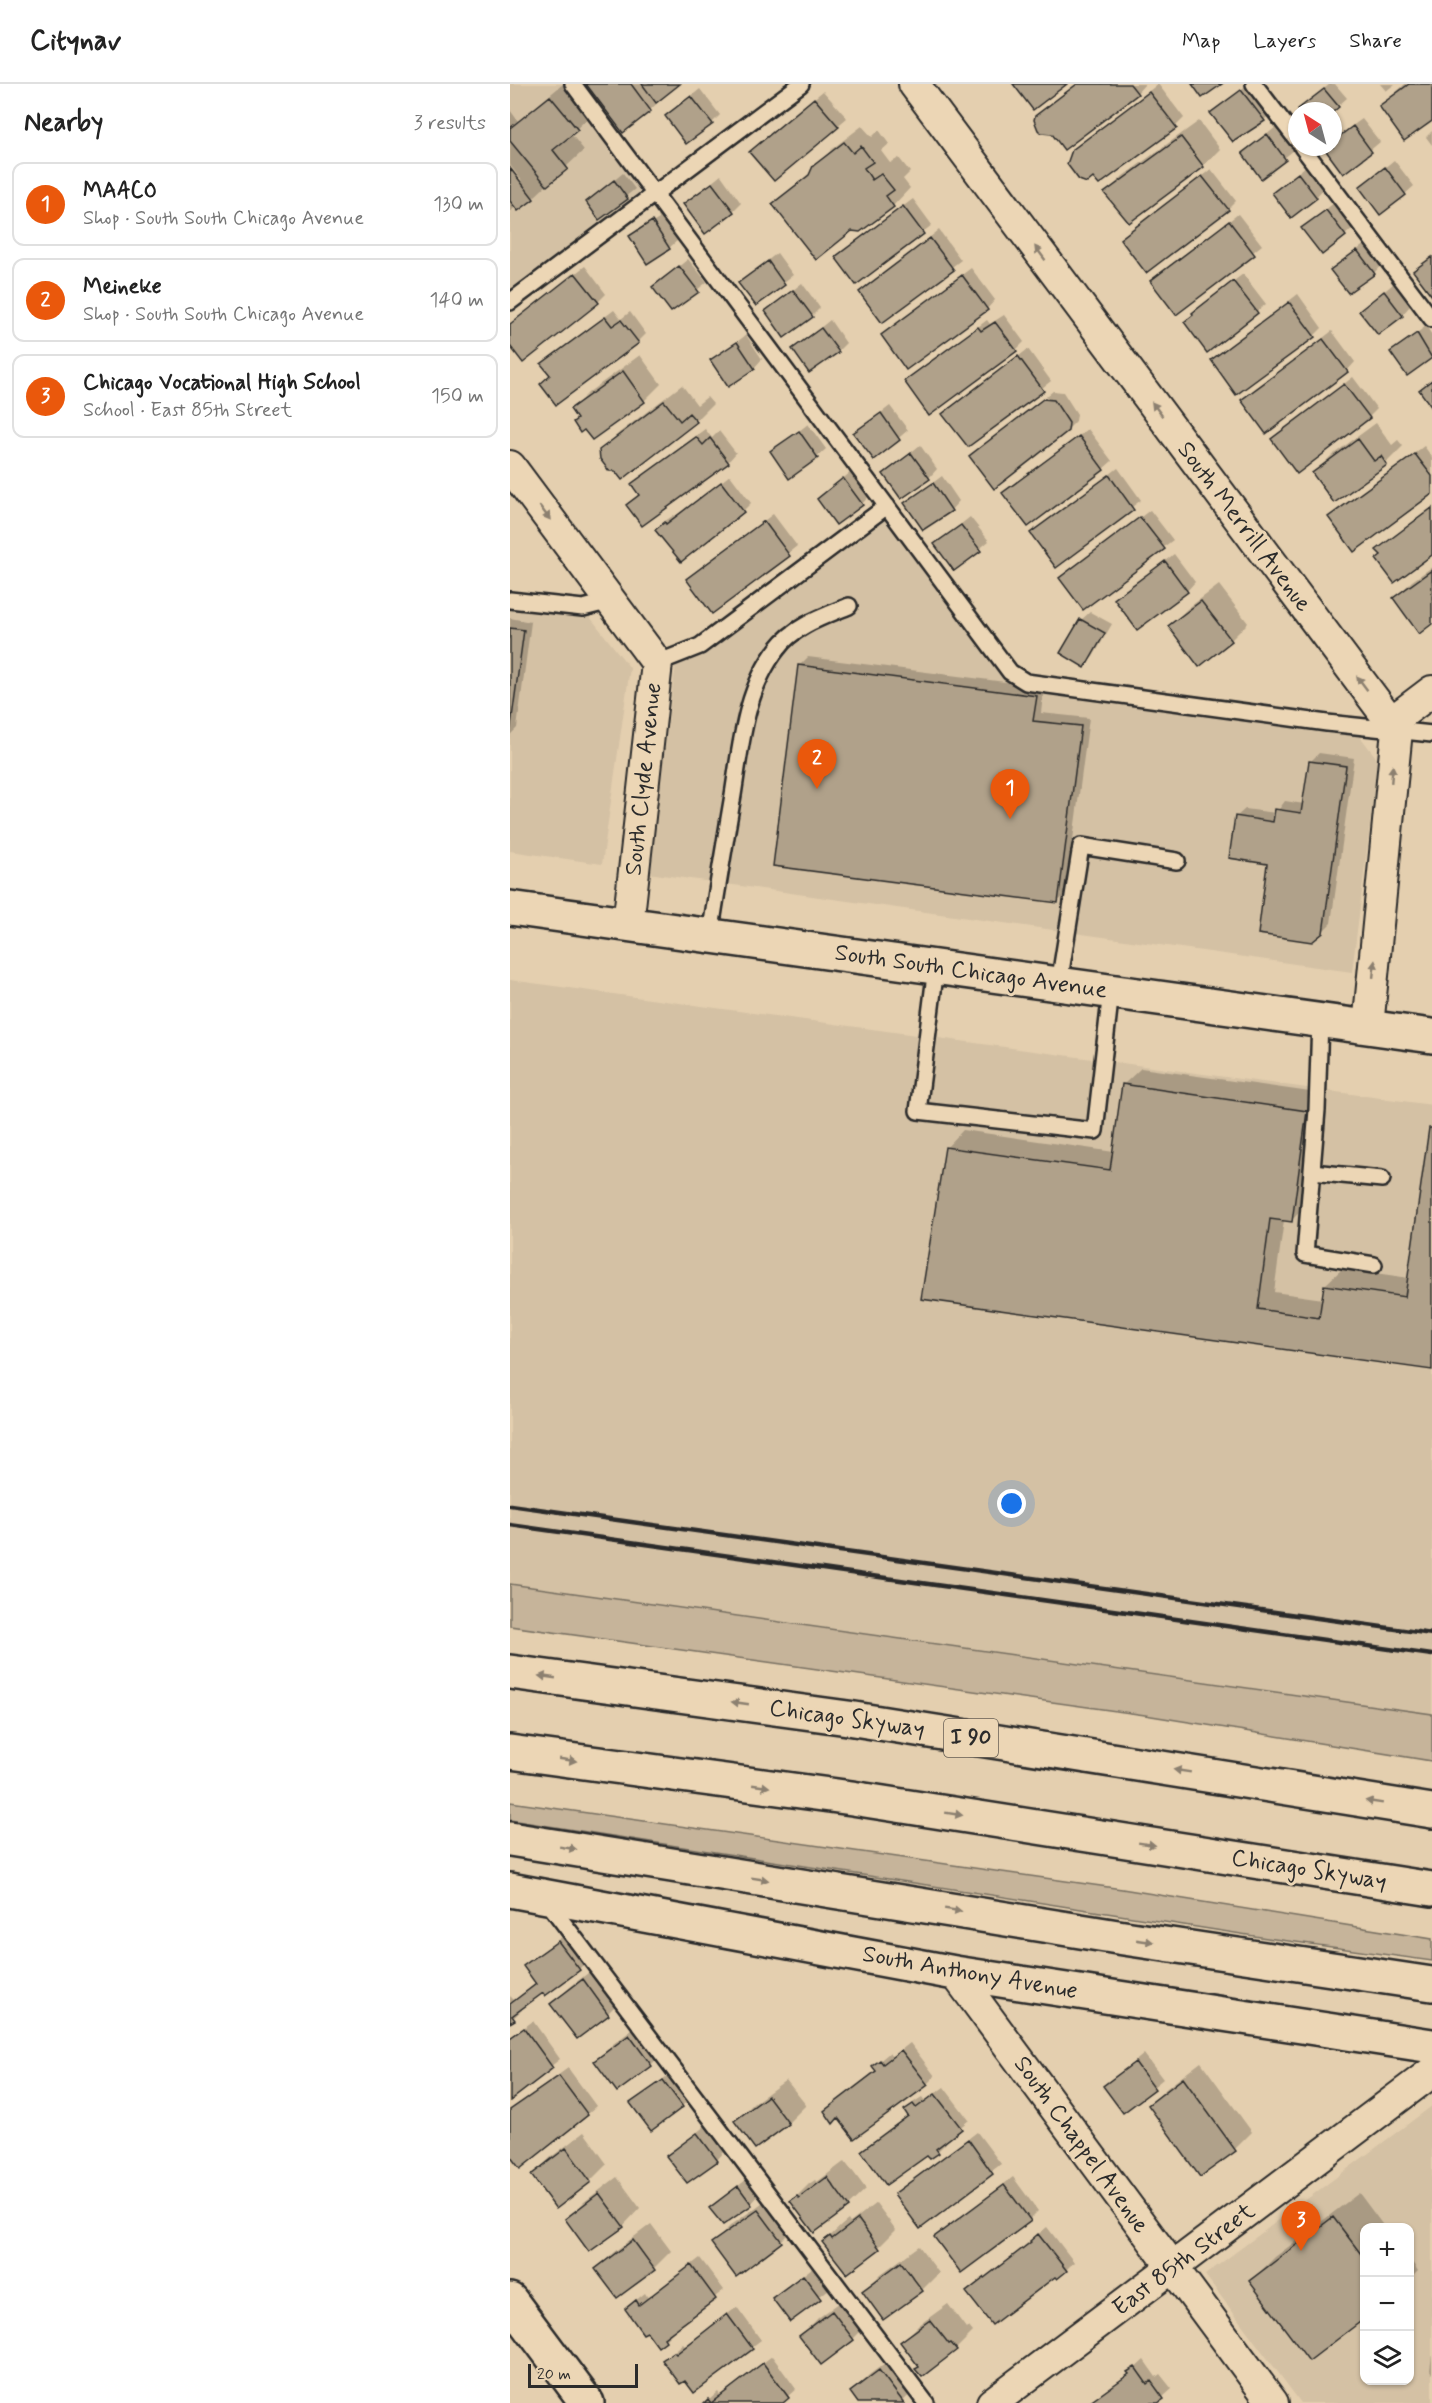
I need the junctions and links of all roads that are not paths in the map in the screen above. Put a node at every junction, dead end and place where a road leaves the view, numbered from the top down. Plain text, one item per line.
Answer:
1 (573, 84) edge
2 (801, 84) edge
3 (914, 84) edge
4 (1254, 84) edge
5 (1288, 129) edge
6 (1309, 156) edge
7 (655, 194) junction
8 (510, 302) edge
9 (1432, 319) edge
10 (510, 466) edge
11 (887, 506) junction
12 (510, 600) edge
13 (611, 601) junction
14 (849, 606) dead end
15 (657, 663) junction
16 (1432, 691) edge
17 (1394, 726) junction
18 (1432, 734) edge
19 (1177, 861) dead end
20 (510, 908) edge
21 (628, 924) junction
22 (710, 936) junction
23 (936, 967) junction
24 (1059, 984) junction
25 (1111, 991) junction
26 (1320, 1020) junction
27 (1368, 1027) junction
28 (1432, 1036) edge
29 (1312, 1172) junction
30 (1382, 1179) dead end
31 (1374, 1265) dead end
32 (510, 1672) edge
33 (510, 1752) edge
34 (1432, 1811) edge
35 (510, 1839) edge
36 (1432, 1889) edge
37 (510, 1890) edge
38 (543, 1896) junction
39 (955, 1973) junction
40 (1432, 1984) edge
41 (1432, 2046) edge
42 (1432, 2072) edge
43 (1173, 2268) junction
44 (510, 2300) edge
45 (586, 2403) edge
46 (926, 2403) edge
47 (992, 2403) edge
48 (1273, 2403) edge

1 - 7 lane
2 - 7 lane
17 -> 3 street, South Merrill Avenue
4 - 5 lane
6 - 9 lane
7 - 8 lane
7 - 11 lane
10 -> 13 street, South Clyde Avenue
11 - 15 lane
11 - 17 lane
12 - 13 lane
13 - 15 street, South Clyde Avenue
14 - 22 lane
15 - 21 street, South Clyde Avenue
16 - 17 street
17 - 18 lane
27 -> 17 street
19 - 24 lane
20 - 21 main road, South South Chicago Avenue
21 - 22 main road, South South Chicago Avenue
22 - 23 main road, South South Chicago Avenue
23 - 24 main road, South South Chicago Avenue
23 - 25 lane
24 - 25 main road, South South Chicago Avenue
25 - 26 main road, South South Chicago Avenue
26 - 27 main road, South South Chicago Avenue
26 - 29 lane
27 - 28 main road, South South Chicago Avenue
29 - 30 lane
29 - 31 lane
34 -> 32 main road, Chicago Skyway / I 90
33 -> 36 main road, Chicago Skyway
35 -> 40 main road
37 - 38 main road, South Anthony Avenue
38 - 39 main road, South Anthony Avenue
38 - 46 lane
39 - 41 main road, South Anthony Avenue
39 - 43 street, South Chappel Avenue
42 - 43 street, East 85th Street
43 - 47 street, East 85th Street
43 - 48 street, South Chappel Avenue
44 - 45 main road

